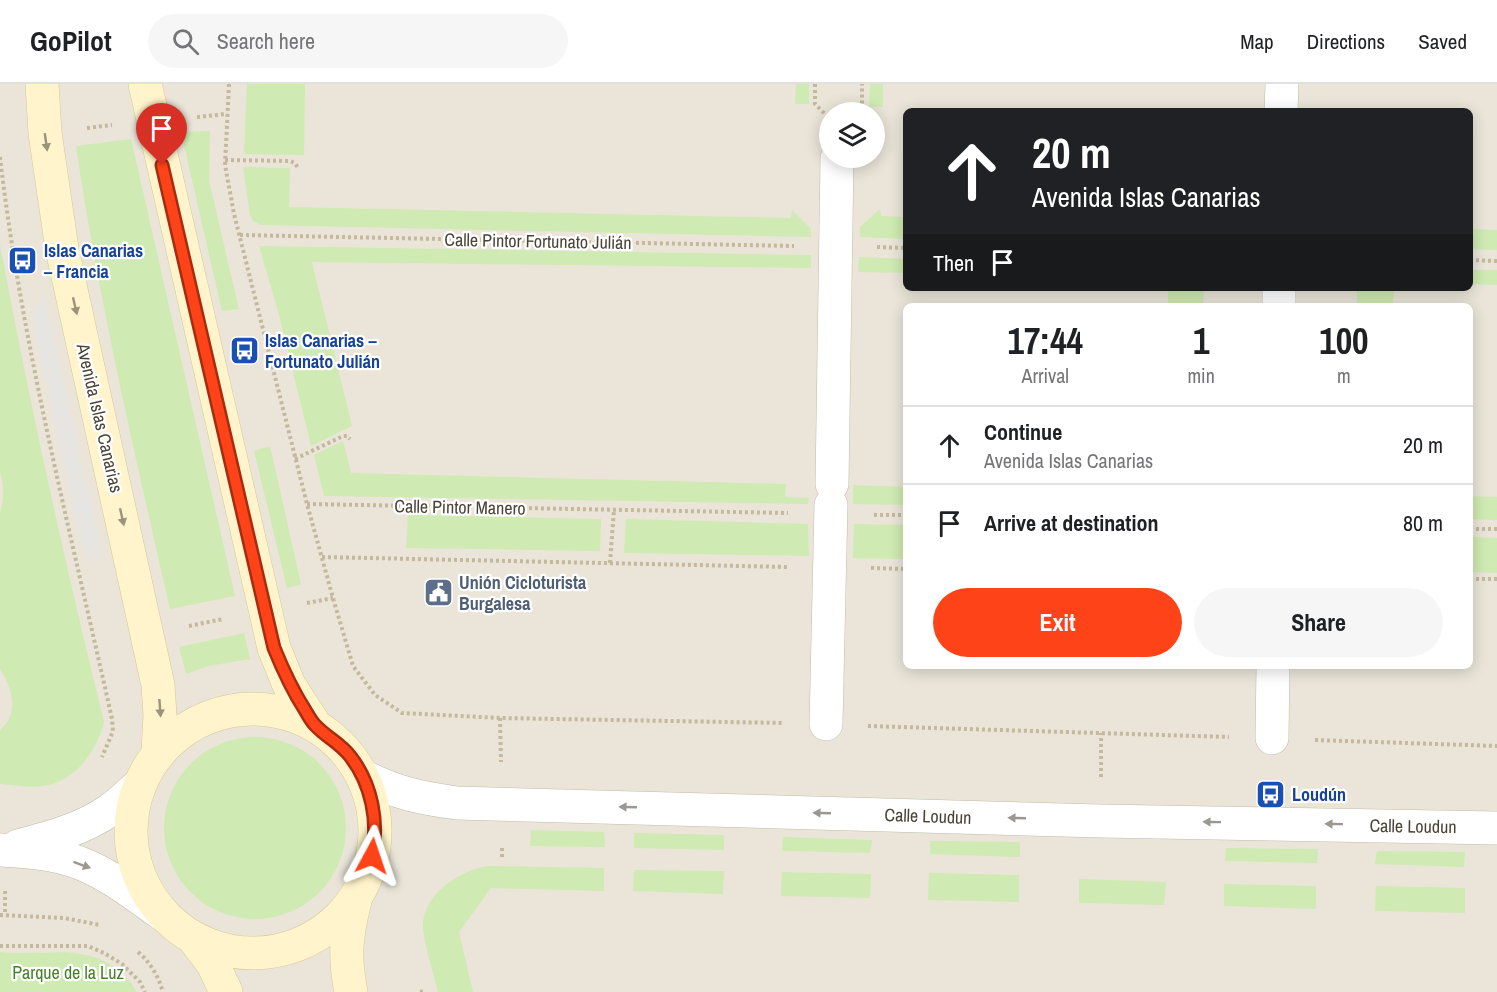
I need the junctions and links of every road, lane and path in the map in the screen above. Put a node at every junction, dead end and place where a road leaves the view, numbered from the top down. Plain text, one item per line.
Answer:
1 (42, 84) edge
2 (229, 84) edge
3 (815, 84) edge
4 (862, 84) edge
5 (1282, 84) edge
6 (146, 86) edge
7 (862, 102) edge
8 (819, 108) edge
9 (1281, 108) edge
10 (0, 157) edge
11 (225, 160) junction
12 (298, 168) dead end
13 (837, 168) edge
14 (240, 235) junction
15 (836, 246) junction
16 (1473, 260) edge
17 (1497, 261) edge
18 (350, 439) dead end
19 (296, 459) junction
20 (831, 501) junction
21 (307, 504) junction
22 (614, 510) junction
23 (1473, 529) edge
24 (1497, 529) edge
25 (322, 557) junction
26 (610, 563) junction
27 (829, 568) junction
28 (1473, 579) edge
29 (1497, 579) edge
30 (333, 598) junction
31 (265, 611) junction
32 (148, 634) junction
33 (96, 645) junction
34 (1273, 669) edge
35 (826, 724) junction
36 (315, 725) junction
37 (1101, 733) junction
38 (1272, 738) junction
39 (1497, 746) edge
40 (158, 752) junction
41 (101, 759) dead end
42 (363, 776) junction
43 (1101, 785) dead end
44 (138, 786) junction
45 (1497, 828) edge
46 (2, 850) edge
47 (355, 902) junction
48 (162, 914) junction
49 (0, 915) edge
50 (103, 926) dead end
51 (194, 939) junction
52 (0, 946) edge
53 (137, 951) dead end
54 (145, 992) edge
55 (163, 992) edge
56 (225, 992) edge
57 (351, 992) edge

1 -> 32 main road, Avenida Islas Canarias
2 - 11 path
3 - 8 path
4 - 7 path
5 - 9 street
6 - 31 main road
10 - 33 path
11 - 12 path
11 - 14 path
13 - 15 street
14 - 15 path, Calle Pintor Fortunato Julián
14 - 19 path
15 - 20 street
16 - 17 path
18 - 19 path
19 - 21 path
20 - 22 path, Calle Pintor Manero
20 - 27 street
21 - 22 path, Calle Pintor Manero
21 - 25 path
22 - 26 path
23 - 24 path
25 - 26 path
25 - 30 path
26 - 27 path
27 - 35 street
28 - 29 path
30 - 31 path
30 - 35 path
31 - 32 path
31 - 36 main road
32 - 33 path
32 -> 40 main road, Avenida Islas Canarias
33 - 41 path
34 - 38 street
35 - 37 path
36 - 40 main road
36 - 42 main road
37 - 38 path
37 - 43 path
38 - 39 path
40 - 44 main road
45 -> 42 street, Calle Loudun
42 - 47 main road
44 - 46 street
44 - 48 main road
46 -> 48 street
47 - 51 main road
47 - 57 main road
48 - 51 main road
49 - 50 path
51 - 56 main road
52 - 54 path
53 - 55 path

